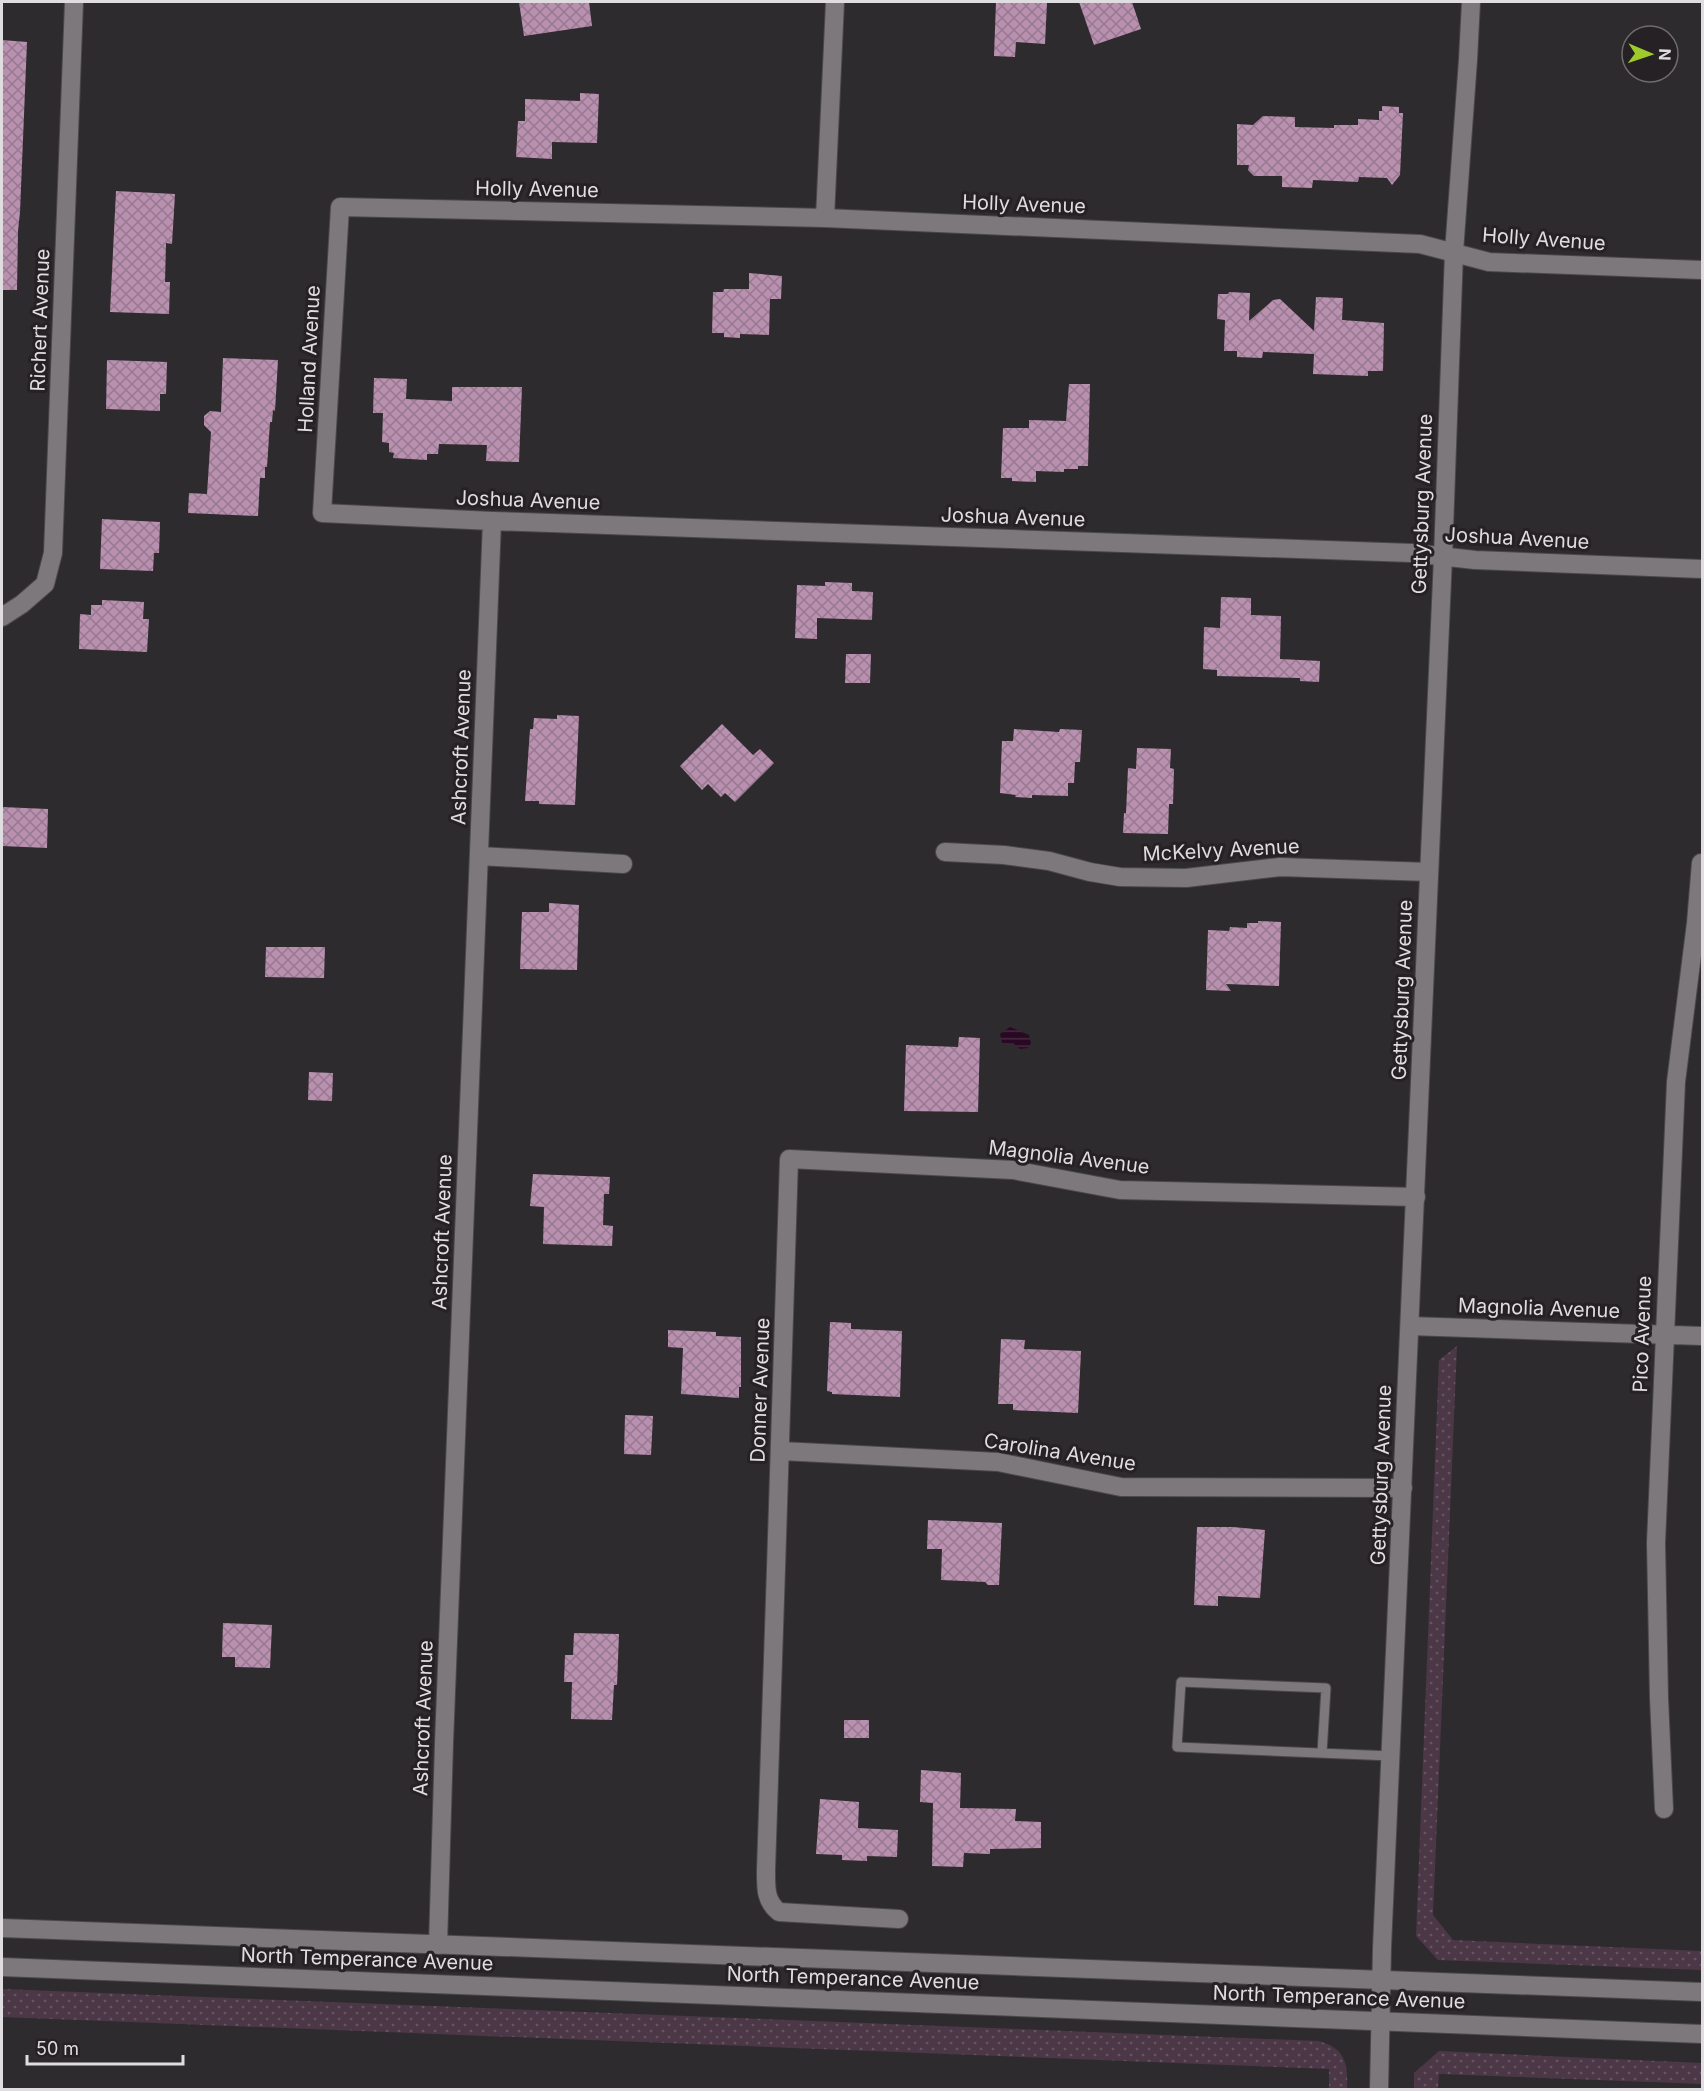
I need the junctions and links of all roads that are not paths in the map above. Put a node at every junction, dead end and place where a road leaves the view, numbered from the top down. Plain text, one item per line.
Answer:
1 (74, 2) edge
2 (834, 2) edge
3 (1471, 2) edge
4 (340, 207) joint
5 (825, 218) junction
6 (1454, 252) junction
7 (1702, 270) edge
8 (322, 513) joint
9 (492, 521) junction
10 (1443, 557) junction
11 (1702, 570) edge
12 (2, 617) edge
13 (945, 852) dead end
14 (480, 856) junction
15 (1701, 863) edge
16 (623, 864) dead end
17 (1429, 872) junction
18 (789, 1159) joint
19 (1416, 1197) junction
20 (1410, 1326) junction
21 (1665, 1335) junction
22 (1702, 1336) edge
23 (781, 1451) junction
24 (1403, 1488) junction
25 (1322, 1753) junction
26 (1392, 1756) junction
27 (1664, 1809) dead end
28 (899, 1919) dead end
29 (2, 1928) edge
30 (438, 1945) junction
31 (2, 1967) edge
32 (1382, 1980) junction
33 (1702, 1992) edge
34 (1381, 2021) junction
35 (1702, 2034) edge
36 (1379, 2090) edge

1 - 12 street, Richert Avenue
2 - 5 street
3 - 6 street, Gettysburg Avenue
4 - 5 street, Holly Avenue
4 - 8 street, Holland Avenue
5 - 6 street, Holly Avenue
6 - 7 street, Holly Avenue
6 - 10 street, Gettysburg Avenue
8 - 9 street, Joshua Avenue
9 - 10 street, Joshua Avenue
9 - 14 street, Ashcroft Avenue
10 - 11 street, Joshua Avenue
10 - 17 street, Gettysburg Avenue
13 - 17 street, McKelvy Avenue
14 - 16 street
14 - 30 street, Ashcroft Avenue
15 - 21 street, Pico Avenue
17 - 19 street, Gettysburg Avenue
18 - 19 street, Magnolia Avenue
18 - 23 street, Donner Avenue
19 - 20 street, Gettysburg Avenue
20 - 21 street, Magnolia Avenue
20 - 24 street, Gettysburg Avenue
21 - 22 street, Magnolia Avenue
21 - 27 street, Pico Avenue
23 - 24 street, Carolina Avenue
23 - 28 street, Donner Avenue
24 - 26 street, Gettysburg Avenue
25 - 25 lane
25 - 26 lane
26 - 32 street, Gettysburg Avenue
29 - 30 street, North Temperance Avenue
30 - 32 street, North Temperance Avenue
31 - 34 street, North Temperance Avenue
32 - 33 street, North Temperance Avenue
32 - 34 street, Gettysburg Avenue
34 - 35 street, North Temperance Avenue
34 - 36 street, Gettysburg Avenue

